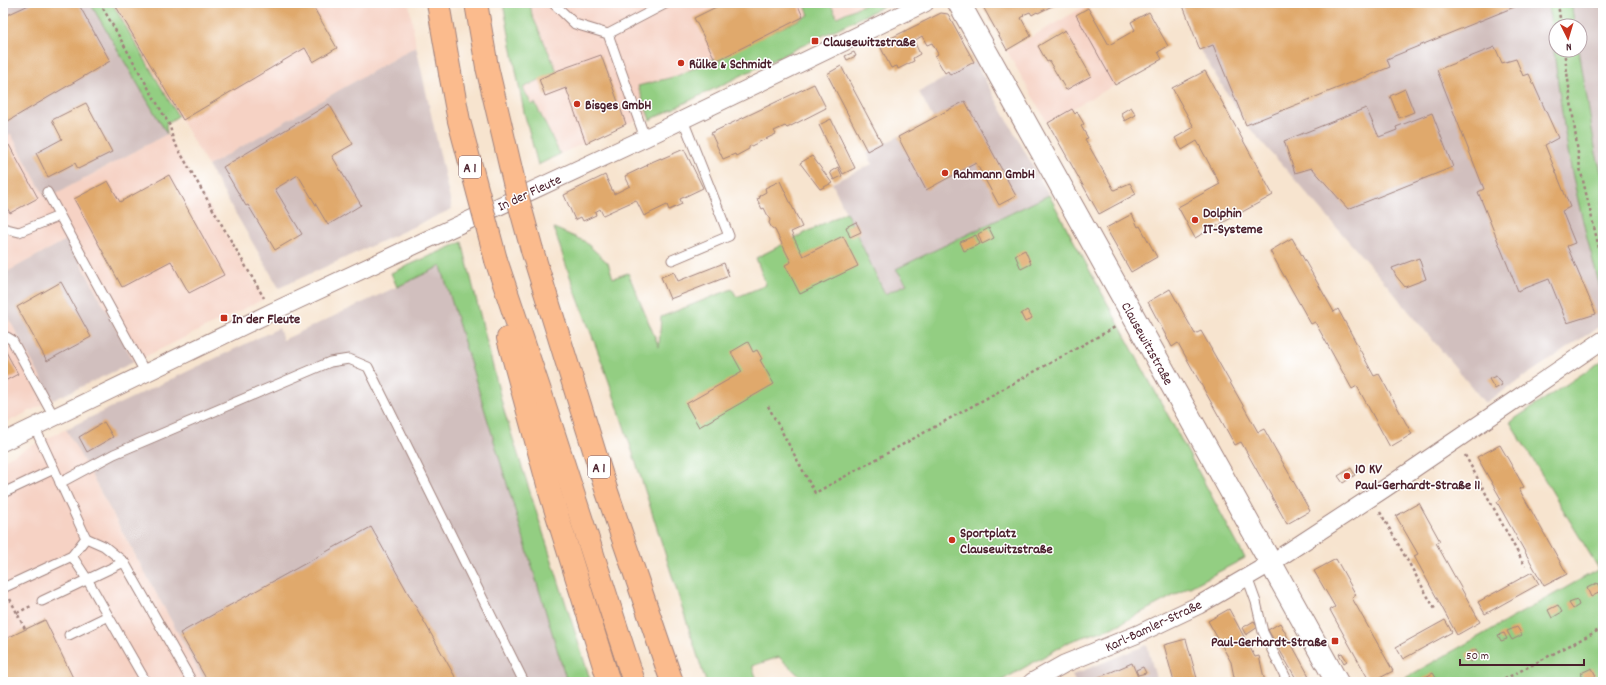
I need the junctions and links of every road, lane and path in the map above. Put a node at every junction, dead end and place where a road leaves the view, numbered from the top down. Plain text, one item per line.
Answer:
1 (100, 3) edge
2 (438, 3) edge
3 (476, 3) edge
4 (553, 3) edge
5 (667, 3) edge
6 (925, 3) edge
7 (959, 3) edge
8 (1558, 3) edge
9 (1560, 18) edge
10 (608, 34) junction
11 (1565, 58) edge
12 (683, 120) junction
13 (645, 138) junction
14 (48, 192) dead end
15 (59, 216) junction
16 (3, 228) edge
17 (496, 260) junction
18 (672, 260) dead end
19 (1603, 265) edge
20 (272, 312) junction
21 (1133, 316) junction
22 (3, 338) edge
23 (1603, 340) edge
24 (145, 372) junction
25 (768, 406) dead end
26 (54, 417) junction
27 (34, 426) junction
28 (1457, 440) junction
29 (3, 442) edge
30 (54, 470) junction
31 (60, 483) junction
32 (3, 494) edge
33 (1372, 498) junction
34 (86, 538) junction
35 (72, 556) junction
36 (124, 562) junction
37 (1272, 563) junction
38 (1525, 566) dead end
39 (1247, 577) junction
40 (87, 579) junction
41 (4, 588) edge
42 (42, 601) dead end
43 (1436, 611) dead end
44 (108, 616) junction
45 (1603, 628) edge
46 (25, 629) dead end
47 (69, 635) dead end
48 (1287, 680) dead end
49 (146, 682) edge
50 (192, 682) edge
51 (524, 682) edge
52 (609, 682) edge
53 (634, 682) edge
54 (672, 682) edge
55 (1032, 682) edge
56 (1337, 682) edge
57 (1499, 682) edge

1 - 20 path
2 - 17 highway, A 1, bridge
3 - 54 highway, A 1, bridge
4 - 10 lane
5 - 10 lane
6 - 12 street, In der Fleute
7 - 21 street, Clausewitzstraße
8 - 9 path
10 - 13 lane
11 - 19 path
12 - 13 street, In der Fleute
12 - 18 lane
13 - 20 street, In der Fleute
14 - 15 lane
15 - 16 lane
15 - 24 lane
17 - 52 highway
17 - 53 highway, A 1
20 - 24 street, In der Fleute
21 - 25 path
21 - 37 street, Clausewitzstraße
22 - 26 lane
23 - 28 street
24 - 26 street, In der Fleute
26 - 27 street, In der Fleute
27 - 29 street, In der Fleute
27 - 30 lane
28 - 33 street
28 - 38 path
30 - 31 lane
30 - 32 lane
31 - 34 lane
31 - 51 lane
33 - 37 street
33 - 43 path
34 - 35 lane
34 - 36 lane
35 - 40 lane
35 - 41 lane
36 - 40 lane
36 - 50 lane
37 - 39 street, Karl-Bamler-Straße
37 - 56 street, Clausewitzstraße
39 - 48 lane
39 - 55 street, Karl-Bamler-Straße
40 - 42 lane
40 - 44 lane
41 - 46 path
44 - 47 lane
44 - 49 lane
45 - 57 path

